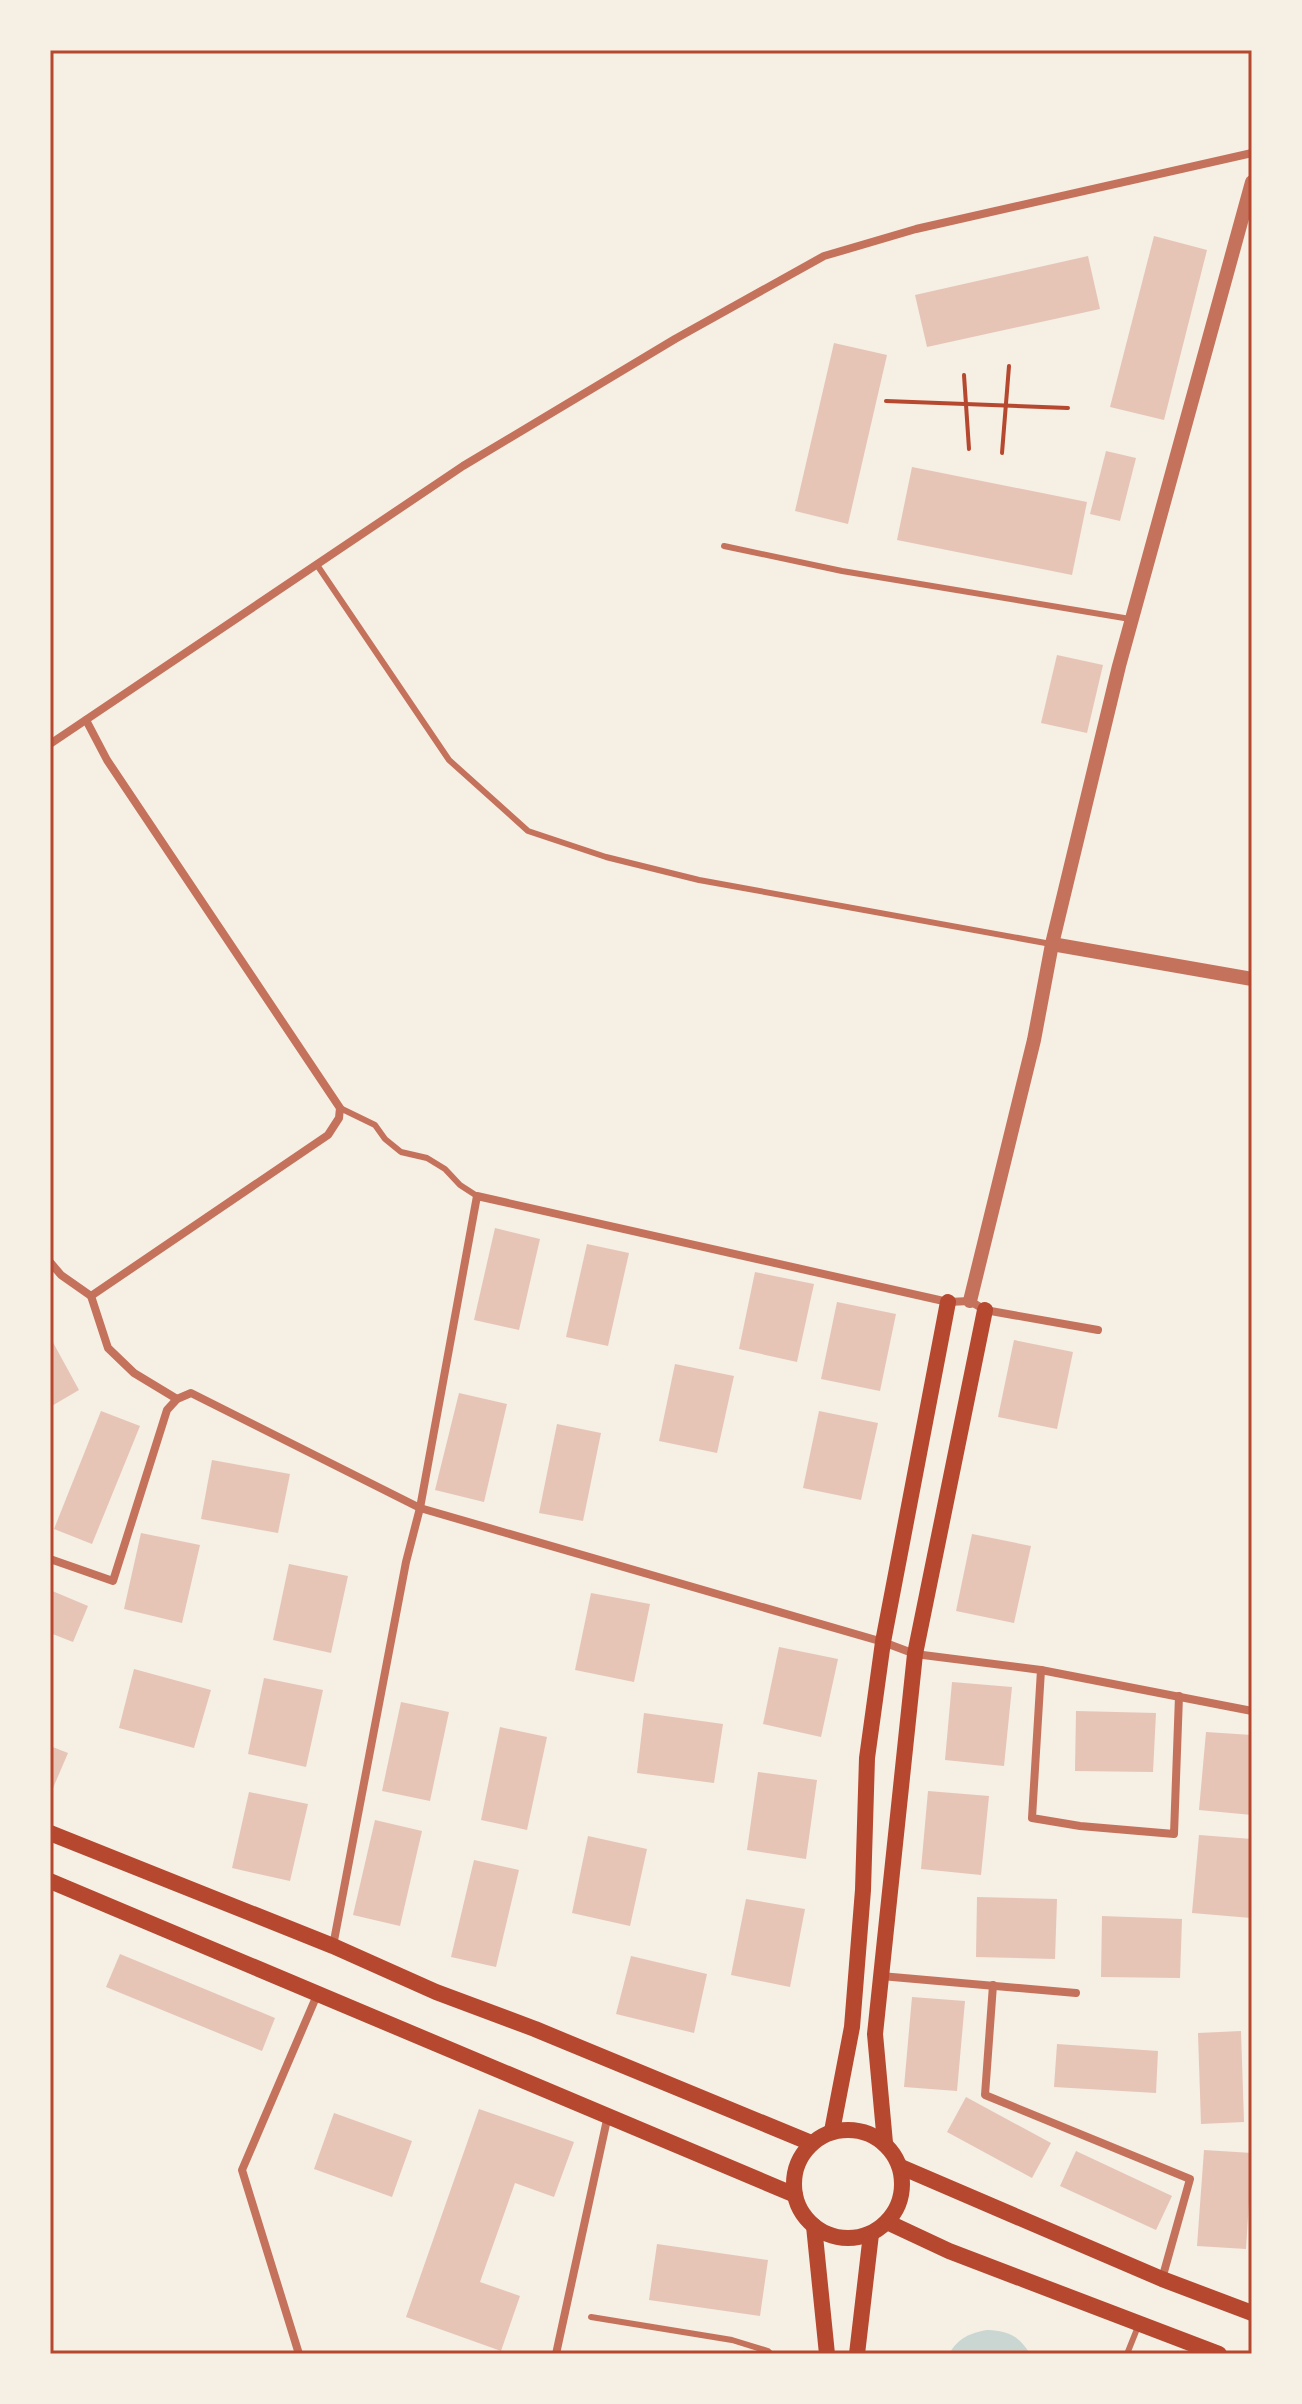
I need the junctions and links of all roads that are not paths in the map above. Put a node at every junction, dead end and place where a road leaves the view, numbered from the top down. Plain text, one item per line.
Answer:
1 (1252, 153) edge
2 (1252, 182) edge
3 (724, 546) dead end
4 (317, 565) junction
5 (1132, 620) junction
6 (86, 720) junction
7 (50, 744) edge
8 (1052, 944) junction
9 (1252, 979) edge
10 (340, 1108) junction
11 (477, 1196) junction
12 (50, 1262) edge
13 (91, 1296) junction
14 (970, 1301) junction
15 (948, 1302) junction
16 (985, 1310) junction
17 (1098, 1330) dead end
18 (177, 1399) junction
19 (420, 1508) junction
20 (50, 1559) edge
21 (883, 1642) junction
22 (915, 1654) junction
23 (1041, 1670) junction
24 (1179, 1696) junction
25 (1252, 1711) edge
26 (50, 1833) edge
27 (50, 1881) edge
28 (333, 1946) junction
29 (881, 1976) junction
30 (993, 1985) junction
31 (1076, 1993) dead end
32 (317, 1995) junction
33 (608, 2114) junction
34 (832, 2131) junction
35 (811, 2143) junction
36 (885, 2143) junction
37 (901, 2167) junction
38 (795, 2195) junction
39 (887, 2222) junction
40 (814, 2226) junction
41 (871, 2234) junction
42 (1162, 2279) junction
43 (1252, 2313) edge
44 (591, 2317) dead end
45 (1140, 2323) junction
46 (299, 2354) edge
47 (556, 2354) edge
48 (771, 2354) edge
49 (827, 2354) edge
50 (857, 2354) edge
51 (1127, 2354) edge
52 (1219, 2354) edge

1 - 4 street
2 - 5 street
3 - 5 lane
4 - 6 street
4 - 8 lane
5 - 8 street
6 - 7 street
6 - 10 street
8 - 9 street
8 - 14 street
10 - 11 lane
10 - 13 street
11 - 15 street
11 - 19 street
12 - 13 street
13 - 18 street
14 - 15 street
14 - 16 street
15 - 21 main road
16 - 17 street
16 - 22 main road
18 - 19 street
18 - 20 street
19 - 21 street
19 - 28 street
21 - 22 street
21 - 34 main road
22 - 23 street
22 - 29 main road
23 - 24 street
23 - 24 street
24 - 25 street
26 - 28 main road
27 - 32 main road
28 - 35 main road
29 - 30 street
29 - 36 main road
30 - 31 street
30 - 42 street
32 - 33 main road
32 - 46 street
33 - 38 main road
33 - 47 street
34 - 35 main road
34 - 36 main road
35 - 38 main road
36 - 37 main road
37 - 39 main road
37 - 42 main road
38 - 40 main road
39 - 41 main road
39 - 45 main road
40 - 41 main road
40 - 49 main road
41 - 50 main road
42 - 43 main road
44 - 48 lane
45 - 51 lane
45 - 52 main road

